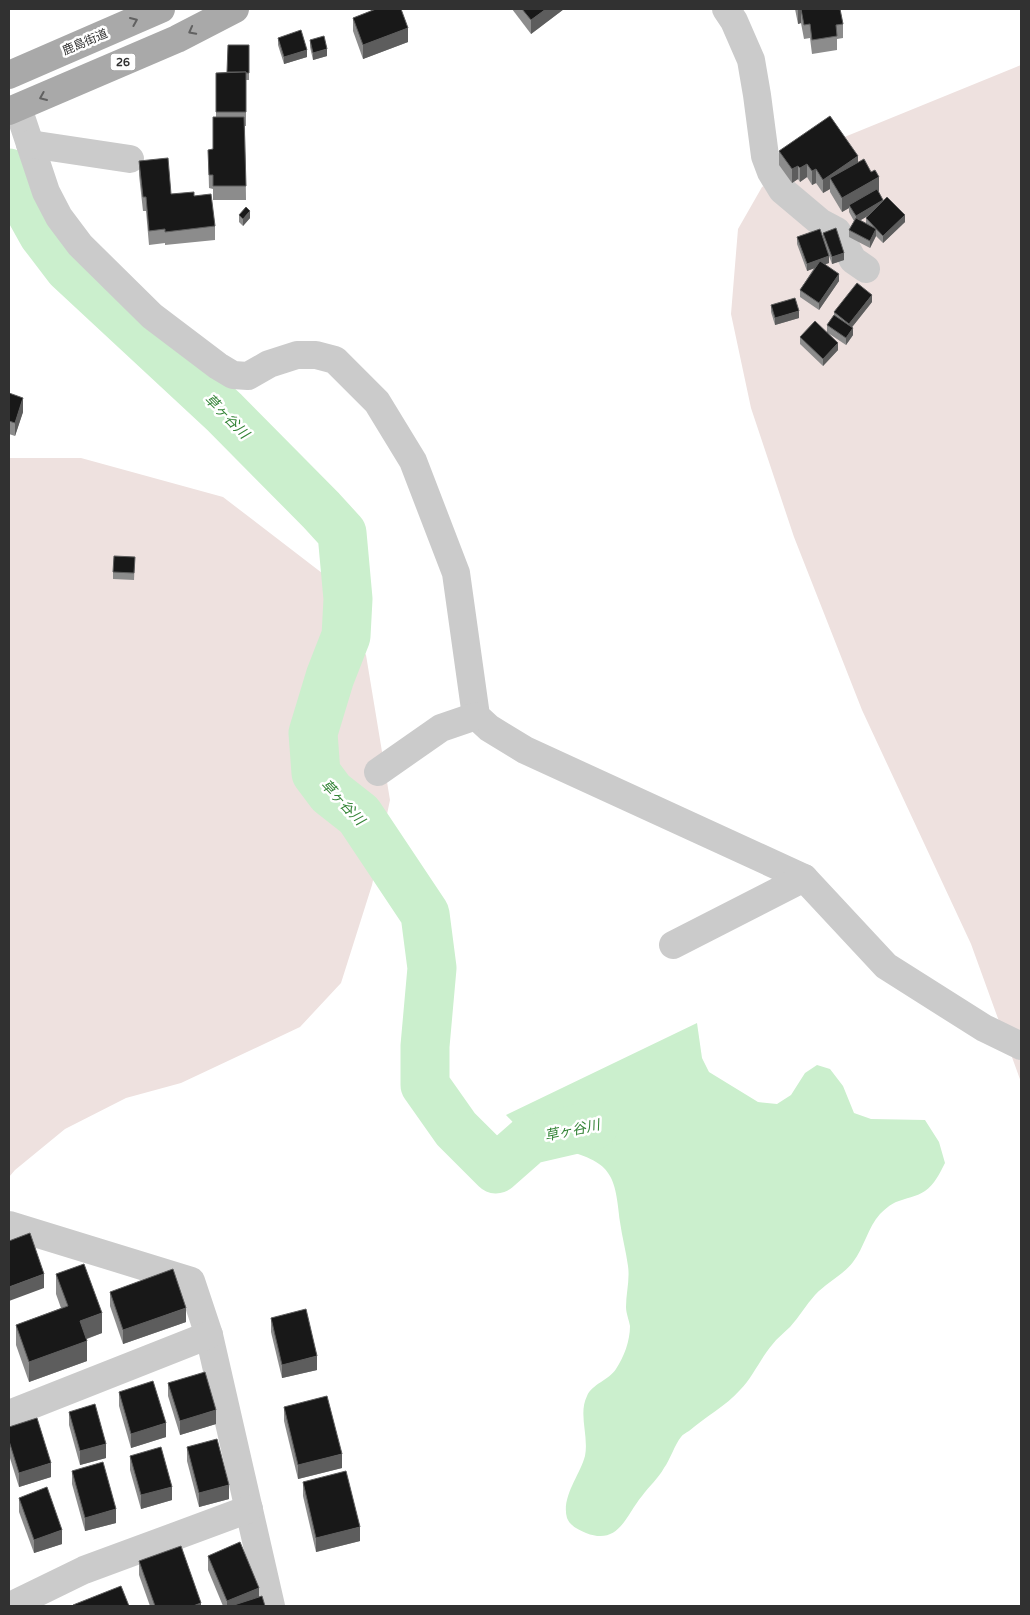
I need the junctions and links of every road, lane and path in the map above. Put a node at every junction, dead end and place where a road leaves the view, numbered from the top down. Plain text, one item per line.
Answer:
1 (161, 9) edge
2 (235, 9) edge
3 (726, 9) edge
4 (9, 75) edge
5 (13, 110) edge
6 (30, 144) junction
7 (130, 159) dead end
8 (866, 268) dead end
9 (476, 716) junction
10 (378, 772) dead end
11 (804, 878) junction
12 (673, 945) dead end
13 (1021, 1046) edge
14 (9, 1225) edge
15 (209, 1335) junction
16 (9, 1414) edge
17 (249, 1508) junction
18 (10, 1606) edge
19 (271, 1606) edge

4 -> 1 main road, 鹿島街道
2 -> 5 main road, 26
3 - 8 street
5 - 6 street
6 - 7 street
6 - 9 street
9 - 10 street
9 - 11 street
11 - 12 street
11 - 13 street
14 - 15 street
15 - 16 street
15 - 17 street
17 - 18 street
17 - 19 street

